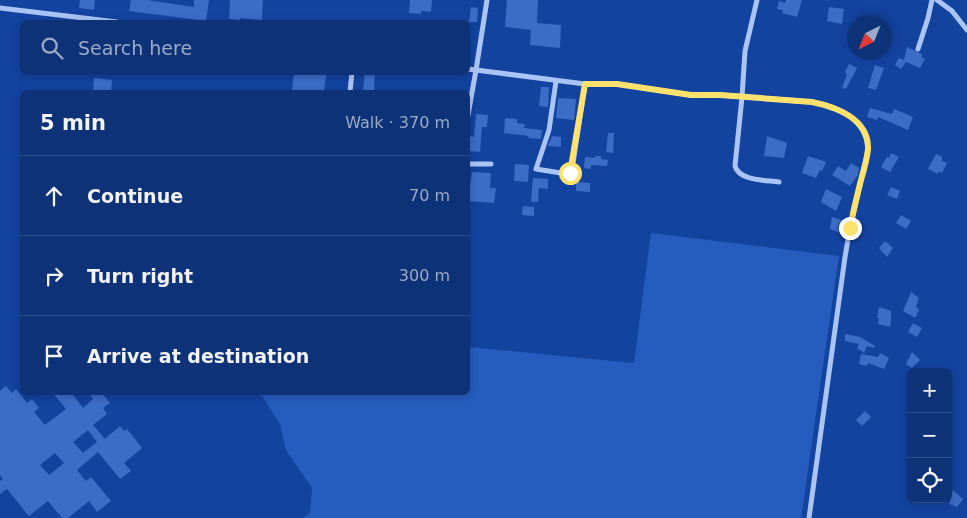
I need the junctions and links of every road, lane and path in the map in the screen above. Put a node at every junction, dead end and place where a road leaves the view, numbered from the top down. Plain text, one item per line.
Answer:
1 (486, 0) edge
2 (757, 0) edge
3 (932, 0) edge
4 (936, 0) edge
5 (0, 8) edge
6 (100, 20) edge
7 (967, 30) edge
8 (918, 49) dead end
9 (470, 69) edge
10 (476, 70) junction
11 (352, 75) edge
12 (556, 81) junction
13 (585, 84) junction
14 (350, 90) edge
15 (742, 97) junction
16 (470, 104) edge
17 (470, 164) edge
18 (491, 164) dead end
19 (779, 182) dead end
20 (809, 518) edge

1 - 10 street
2 - 15 street
3 - 8 street
4 - 7 street
5 - 6 street
9 - 10 street
10 - 12 street
10 - 16 street
11 - 14 street
12 - 13 street
12 - 13 street
13 - 15 street
15 - 19 street
15 - 20 street
17 - 18 street

